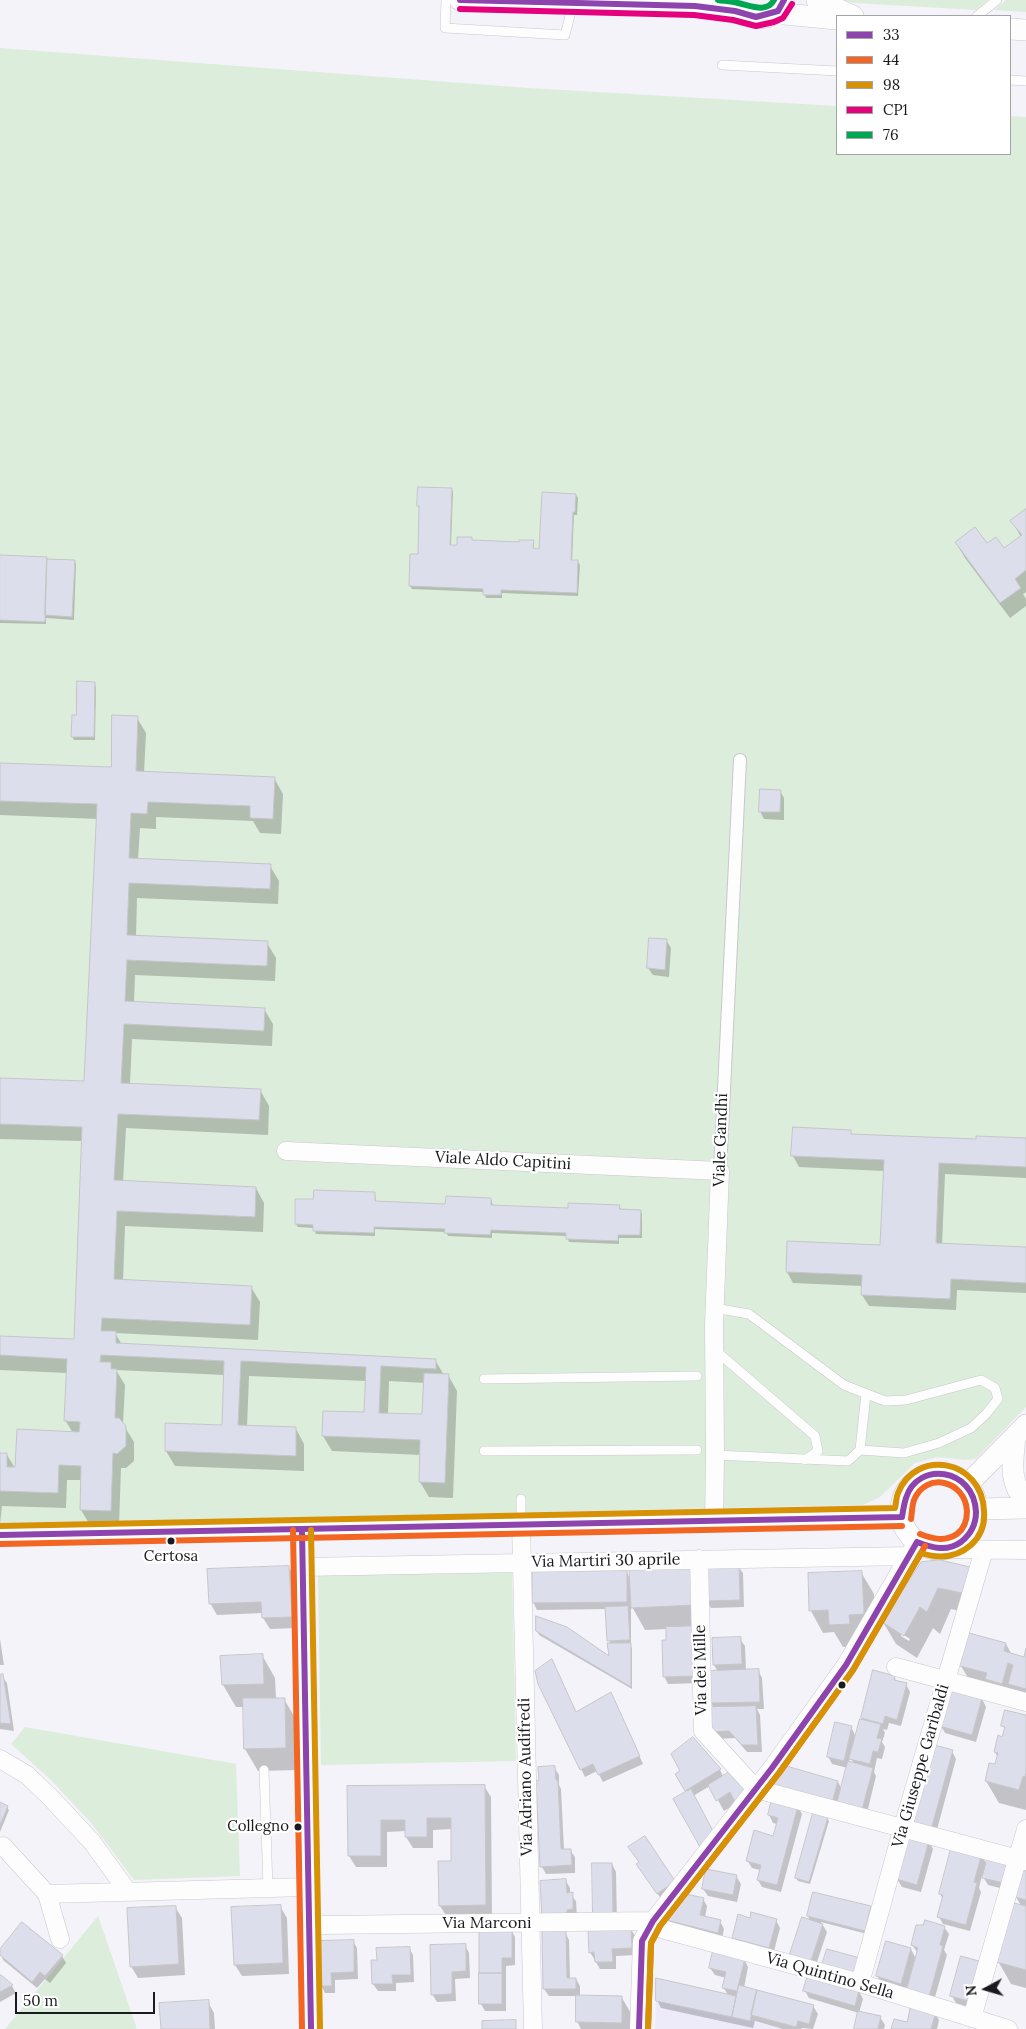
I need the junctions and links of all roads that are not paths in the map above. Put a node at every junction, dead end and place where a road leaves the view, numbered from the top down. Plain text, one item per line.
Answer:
1 (446, 0) edge
2 (460, 0) edge
3 (817, 0) edge
4 (997, 0) edge
5 (503, 1) edge
6 (672, 3) edge
7 (572, 4) junction
8 (730, 5) edge
9 (781, 5) edge
10 (851, 15) edge
11 (978, 15) edge
12 (836, 19) edge
13 (1011, 30) edge
14 (1026, 30) edge
15 (722, 65) dead end
16 (836, 71) edge
17 (1011, 80) edge
18 (1026, 81) edge
19 (740, 760) dead end
20 (286, 1151) dead end
21 (720, 1171) junction
22 (714, 1308) junction
23 (714, 1350) junction
24 (697, 1376) dead end
25 (484, 1378) dead end
26 (866, 1394) junction
27 (1020, 1431) edge
28 (697, 1450) dead end
29 (860, 1450) junction
30 (484, 1451) dead end
31 (715, 1455) junction
32 (805, 1460) junction
33 (967, 1485) junction
34 (521, 1499) dead end
35 (1026, 1500) edge
36 (1026, 1508) edge
37 (978, 1509) junction
38 (902, 1517) junction
39 (714, 1521) junction
40 (521, 1524) junction
41 (302, 1530) junction
42 (0, 1535) edge
43 (913, 1549) junction
44 (942, 1549) junction
45 (984, 1550) junction
46 (1026, 1550) edge
47 (699, 1560) junction
48 (522, 1563) junction
49 (302, 1567) junction
50 (896, 1666) dead end
51 (946, 1680) junction
52 (1026, 1702) edge
53 (0, 1759) edge
54 (264, 1770) dead end
55 (756, 1789) junction
56 (903, 1827) junction
57 (1026, 1829) edge
58 (3, 1846) dead end
59 (1022, 1860) edge
60 (308, 1887) junction
61 (268, 1888) junction
62 (128, 1892) junction
63 (47, 1894) junction
64 (653, 1921) junction
65 (530, 1923) junction
66 (322, 1925) dead end
67 (60, 1939) dead end
68 (860, 1983) junction
69 (972, 2018) junction
70 (311, 2029) edge
71 (533, 2029) edge
72 (638, 2029) edge
73 (1008, 2029) edge

1 - 7 lane
2 - 5 street
3 - 10 street
4 - 11 lane
5 - 7 street
6 - 7 street
6 - 8 street
8 - 9 street
9 - 12 street
13 - 14 street
15 - 16 lane
17 - 18 lane
19 - 21 street, Viale Gandhi
20 - 21 street, Viale Aldo Capitini
21 - 22 street, Viale Gandhi
22 - 23 street, Viale Gandhi
22 - 26 lane
23 - 31 street, Viale Gandhi
23 - 32 lane
24 - 25 lane
26 - 29 lane
26 - 29 lane
27 - 33 street
27 - 35 street
28 - 30 lane
29 - 32 lane
31 - 32 lane
31 - 39 street, Viale Gandhi
33 - 37 street
33 - 38 street
34 - 40 lane
36 - 37 street
37 - 44 street
38 - 39 street
38 - 43 street
39 - 40 street
40 - 41 street
40 - 48 street, Via Adriano Audifredi
41 - 42 street
41 - 49 street
43 - 44 street
43 - 47 street, Via Martiri 30 aprile
43 - 55 street
44 - 45 street
45 - 46 street
45 - 51 street, Via Giuseppe Garibaldi
47 - 48 street, Via Martiri 30 aprile
47 - 55 street, Via dei Mille
48 - 49 street, Via Martiri 30 aprile
48 - 65 street, Via Adriano Audifredi
49 - 60 street
50 - 51 street
51 - 52 street
51 - 56 street, Via Giuseppe Garibaldi
53 - 62 street
54 - 61 lane
55 - 56 street
55 - 64 street
56 - 59 street
56 - 68 street, Via Giuseppe Garibaldi
57 - 59 street
58 - 63 street
59 - 69 street
60 - 61 street
60 - 70 street
61 - 62 street
62 - 63 street
63 - 67 street
64 - 65 street, Via Marconi
64 - 68 street, Via Quintino Sella
64 - 72 street
65 - 66 street, Via Marconi
65 - 71 street, Via Adriano Audifredi
68 - 69 street, Via Quintino Sella
69 - 73 street, Via Quintino Sella

